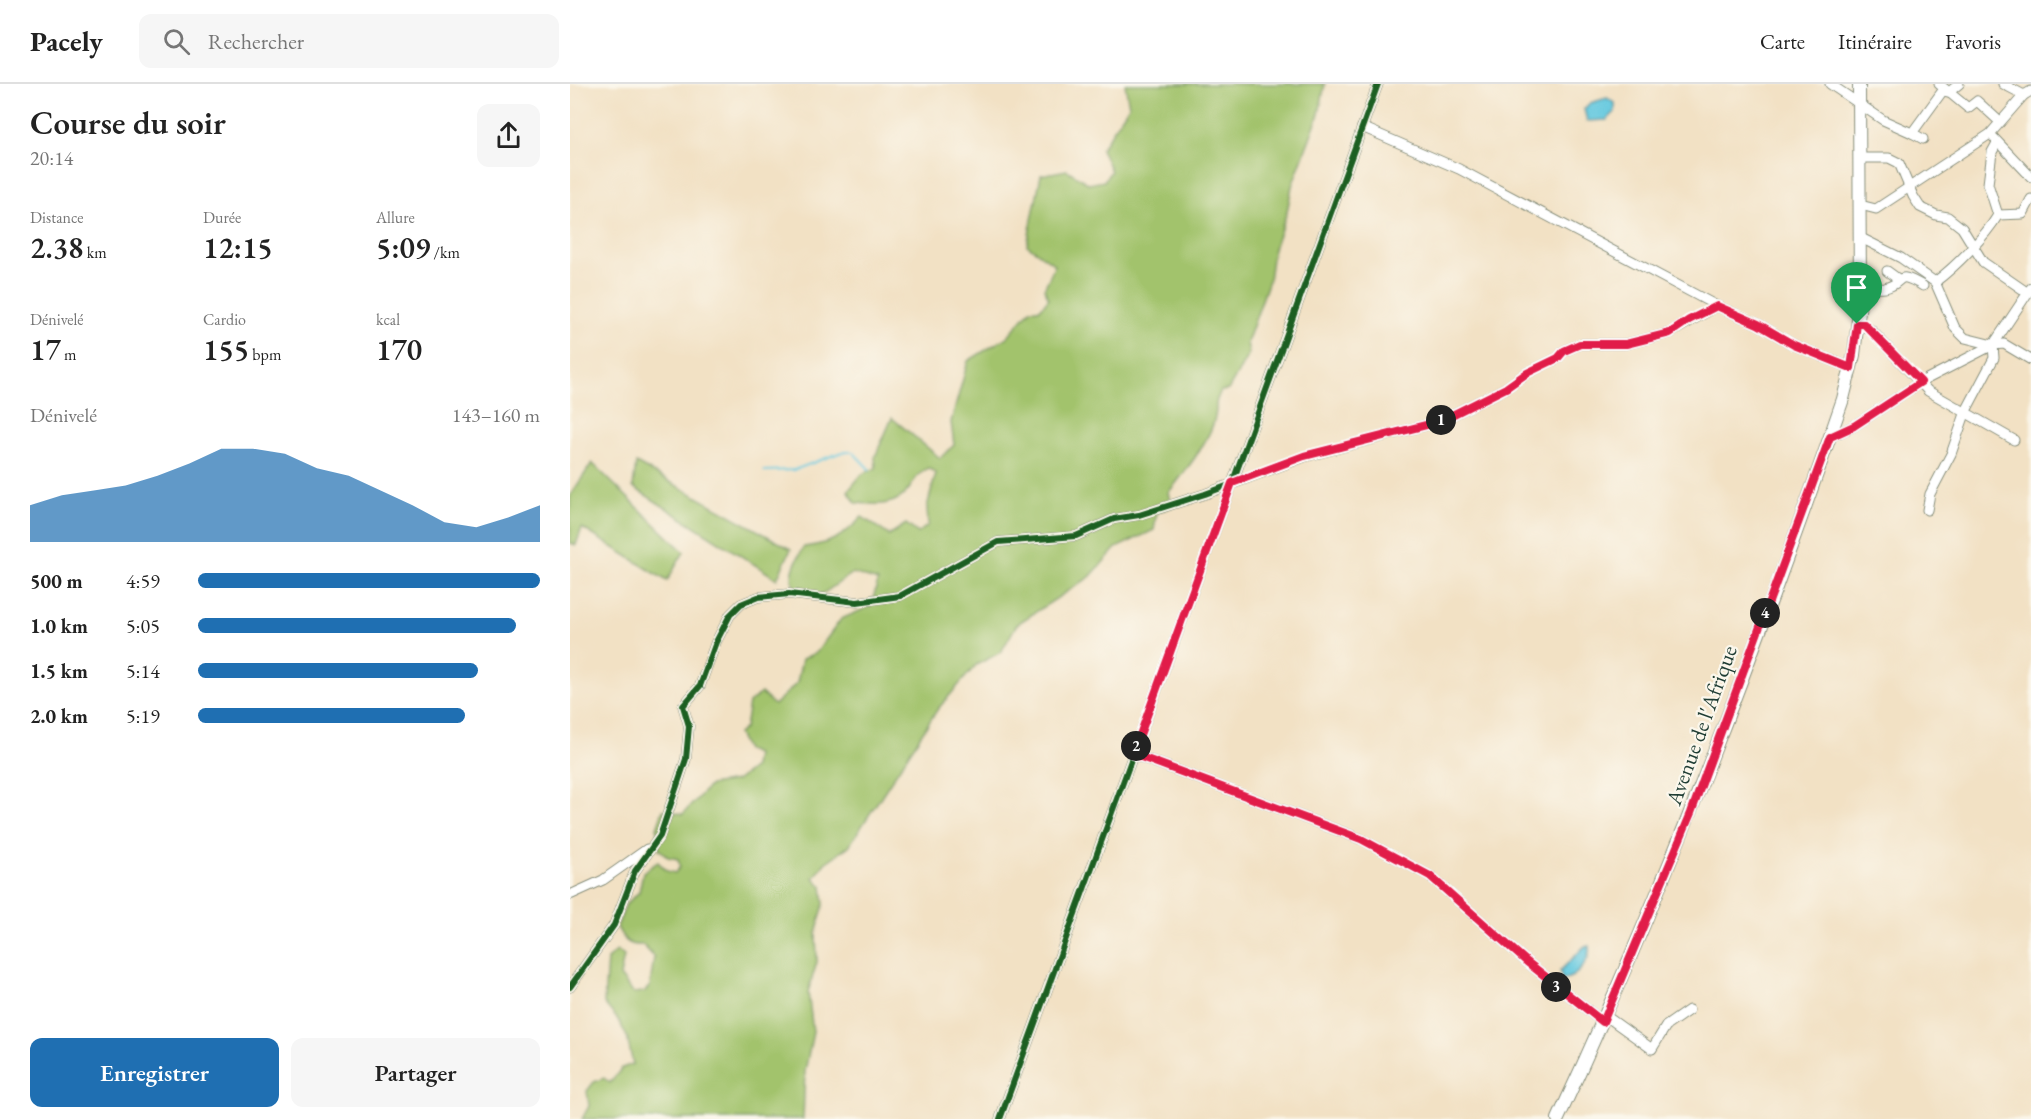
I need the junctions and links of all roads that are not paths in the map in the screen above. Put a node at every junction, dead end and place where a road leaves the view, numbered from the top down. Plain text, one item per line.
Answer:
1 (1378, 84) edge
2 (1830, 84) edge
3 (1859, 84) edge
4 (1959, 84) edge
5 (2003, 84) edge
6 (1943, 88) edge
7 (2027, 93) edge
8 (1858, 102) junction
9 (2000, 122) junction
10 (1362, 127) junction
11 (1912, 133) junction
12 (1990, 134) junction
13 (1923, 140) dead end
14 (1997, 143) junction
15 (1859, 158) junction
16 (2031, 177) edge
17 (1911, 186) junction
18 (2031, 199) edge
19 (1860, 205) junction
20 (1998, 215) junction
21 (1861, 238) junction
22 (1972, 246) junction
23 (1887, 271) dead end
24 (1898, 279) junction
25 (1935, 282) junction
26 (1923, 286) dead end
27 (1860, 287) junction
28 (2029, 290) edge
29 (1717, 306) junction
30 (1857, 324) junction
31 (1993, 345) junction
32 (2031, 360) edge
33 (1851, 368) junction
34 (1921, 382) junction
35 (1966, 411) junction
36 (1830, 437) junction
37 (2014, 440) dead end
38 (1232, 483) junction
39 (1927, 510) dead end
40 (1133, 754) junction
41 (654, 845) junction
42 (570, 895) edge
43 (570, 987) edge
44 (1689, 1010) dead end
45 (1604, 1019) junction
46 (1000, 1119) edge
47 (1558, 1119) edge

1 - 10 street
2 - 8 street
3 - 8 main road, Avenue de l'Afrique
4 - 6 street
5 - 7 street
6 - 9 street
6 - 11 street
7 - 9 street
8 - 11 street
8 - 15 main road, Avenue de l'Afrique
9 - 12 street
10 - 29 street
10 - 38 street
11 - 13 street
12 - 14 street
12 - 17 street
14 - 16 street
14 - 20 street
15 - 17 street
15 - 19 main road, Avenue de l'Afrique
17 - 19 street
17 - 22 street
18 - 20 street
19 - 21 main road, Avenue de l'Afrique
20 - 22 street
21 - 25 street
21 - 27 main road, Avenue de l'Afrique
22 - 25 street
22 - 28 street
23 - 24 street
24 - 26 street
24 - 27 street
25 - 31 street
27 - 30 main road, Avenue de l'Afrique
28 - 31 street
29 - 33 street
29 - 38 street
30 - 33 main road, Avenue de l'Afrique
30 - 34 street
31 - 32 street
31 - 34 street
31 - 35 street
33 - 36 main road, Avenue de l'Afrique
34 - 35 street
34 - 36 street
35 - 37 street
35 - 39 street
36 - 45 main road, Avenue de l'Afrique
38 - 40 street
38 - 41 street
40 - 45 street
40 - 46 street
41 - 42 street
41 - 43 street
44 - 45 street
45 - 47 main road, Avenue de l'Afrique

